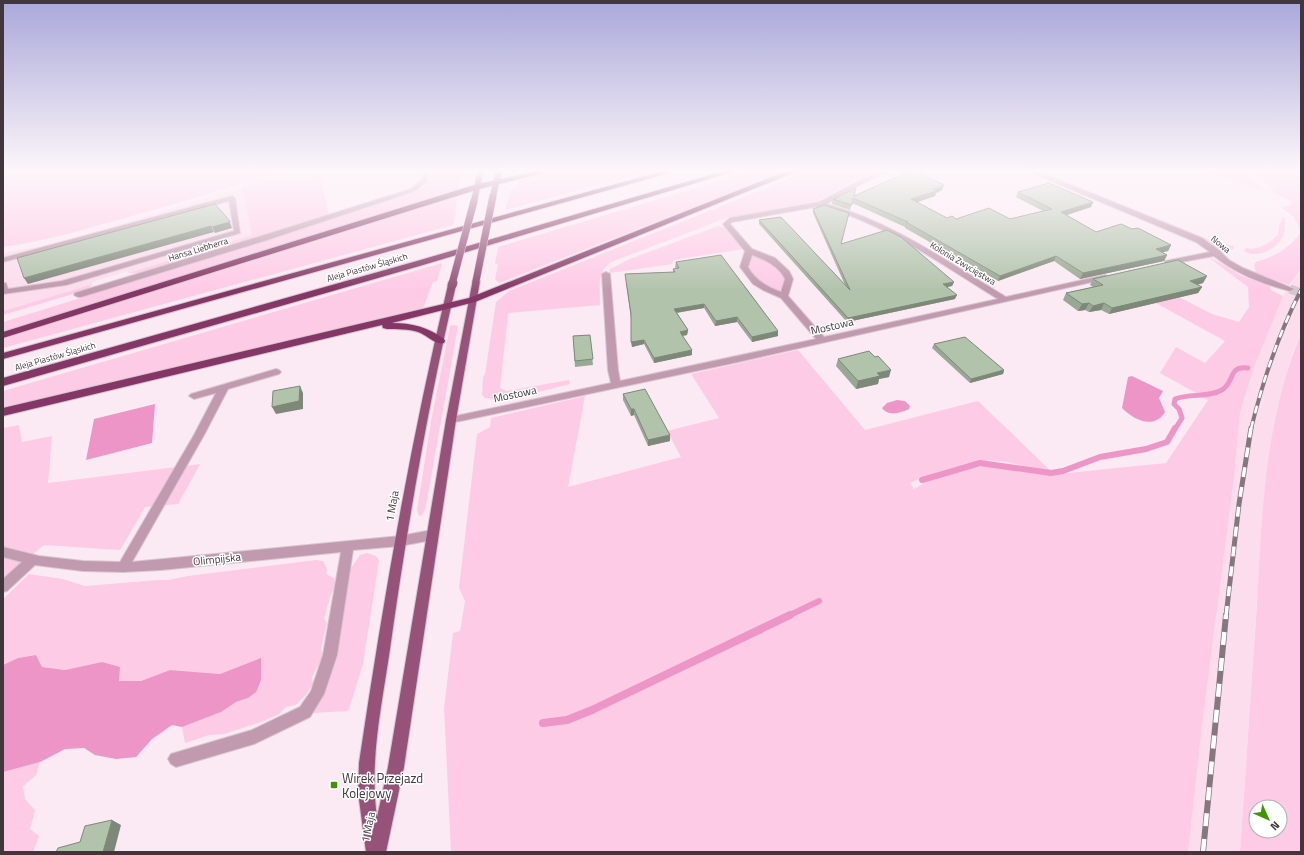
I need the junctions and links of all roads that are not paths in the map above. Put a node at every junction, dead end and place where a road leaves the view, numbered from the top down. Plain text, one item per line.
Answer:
1 (188, 210) edge
2 (234, 210) edge
3 (349, 210) edge
4 (401, 210) edge
5 (472, 210) edge
6 (490, 210) edge
7 (532, 210) edge
8 (600, 210) edge
9 (697, 210) edge
10 (787, 210) edge
11 (842, 210) edge
12 (1125, 210) edge
13 (749, 251) junction
14 (1217, 253) junction
15 (3, 260) edge
16 (1160, 265) edge
17 (105, 271) junction
18 (606, 274) dead end
19 (1114, 275) edge
20 (114, 284) junction
21 (3, 285) edge
22 (1290, 289) tunnel mouth
23 (78, 295) dead end
24 (784, 296) junction
25 (1004, 299) junction
26 (472, 300) junction
27 (447, 307) junction
28 (372, 325) junction
29 (3, 335) edge
30 (822, 340) junction
31 (440, 341) junction
32 (3, 356) edge
33 (276, 372) dead end
34 (3, 382) edge
35 (616, 384) junction
36 (224, 388) junction
37 (194, 396) dead end
38 (3, 412) edge
39 (451, 420) junction
40 (432, 535) junction
41 (400, 541) junction
42 (348, 545) junction
43 (3, 552) edge
44 (35, 560) junction
45 (123, 567) junction
46 (3, 587) edge
47 (176, 759) dead end
48 (374, 852) edge
49 (378, 852) edge

1 - 15 street
2 - 17 street
3 - 20 street, Hansa Liebherra
4 - 29 highway
5 - 27 main road, 1 Maja, bridge
6 - 26 main road, 1 Maja, bridge
7 - 32 highway, Aleja Piastów Śląskich
8 - 34 highway, Aleja Piastów Śląskich
9 - 26 highway
10 - 13 street, Kolonia Zwycięstwa
11 - 25 street, Kolonia Zwycięstwa
12 - 14 street, Nowa
13 - 24 street
13 - 24 street, Kolonia Zwycięstwa
14 - 16 street
14 - 22 street, Nowa
17 - 20 street
17 - 21 street
18 - 35 street
19 - 25 street, Mostowa
20 - 23 street, Hansa Liebherra
24 - 30 street
25 - 30 street, Mostowa
26 - 27 highway
26 - 39 main road, 1 Maja
27 - 28 highway
27 - 31 main road, 1 Maja
28 - 31 highway
28 - 38 highway
30 - 35 street, Mostowa
31 - 41 main road, 1 Maja
33 - 36 street
35 - 39 street, Mostowa
36 - 37 street
36 - 45 street
39 - 40 main road, 1 Maja
40 - 41 street, Olimpijska
40 - 49 main road, 1 Maja
41 - 42 street, Olimpijska
41 - 48 main road, 1 Maja
42 - 45 street, Olimpijska
42 - 47 street
43 - 44 street, Olimpijska
44 - 45 street, Olimpijska
44 - 46 street

